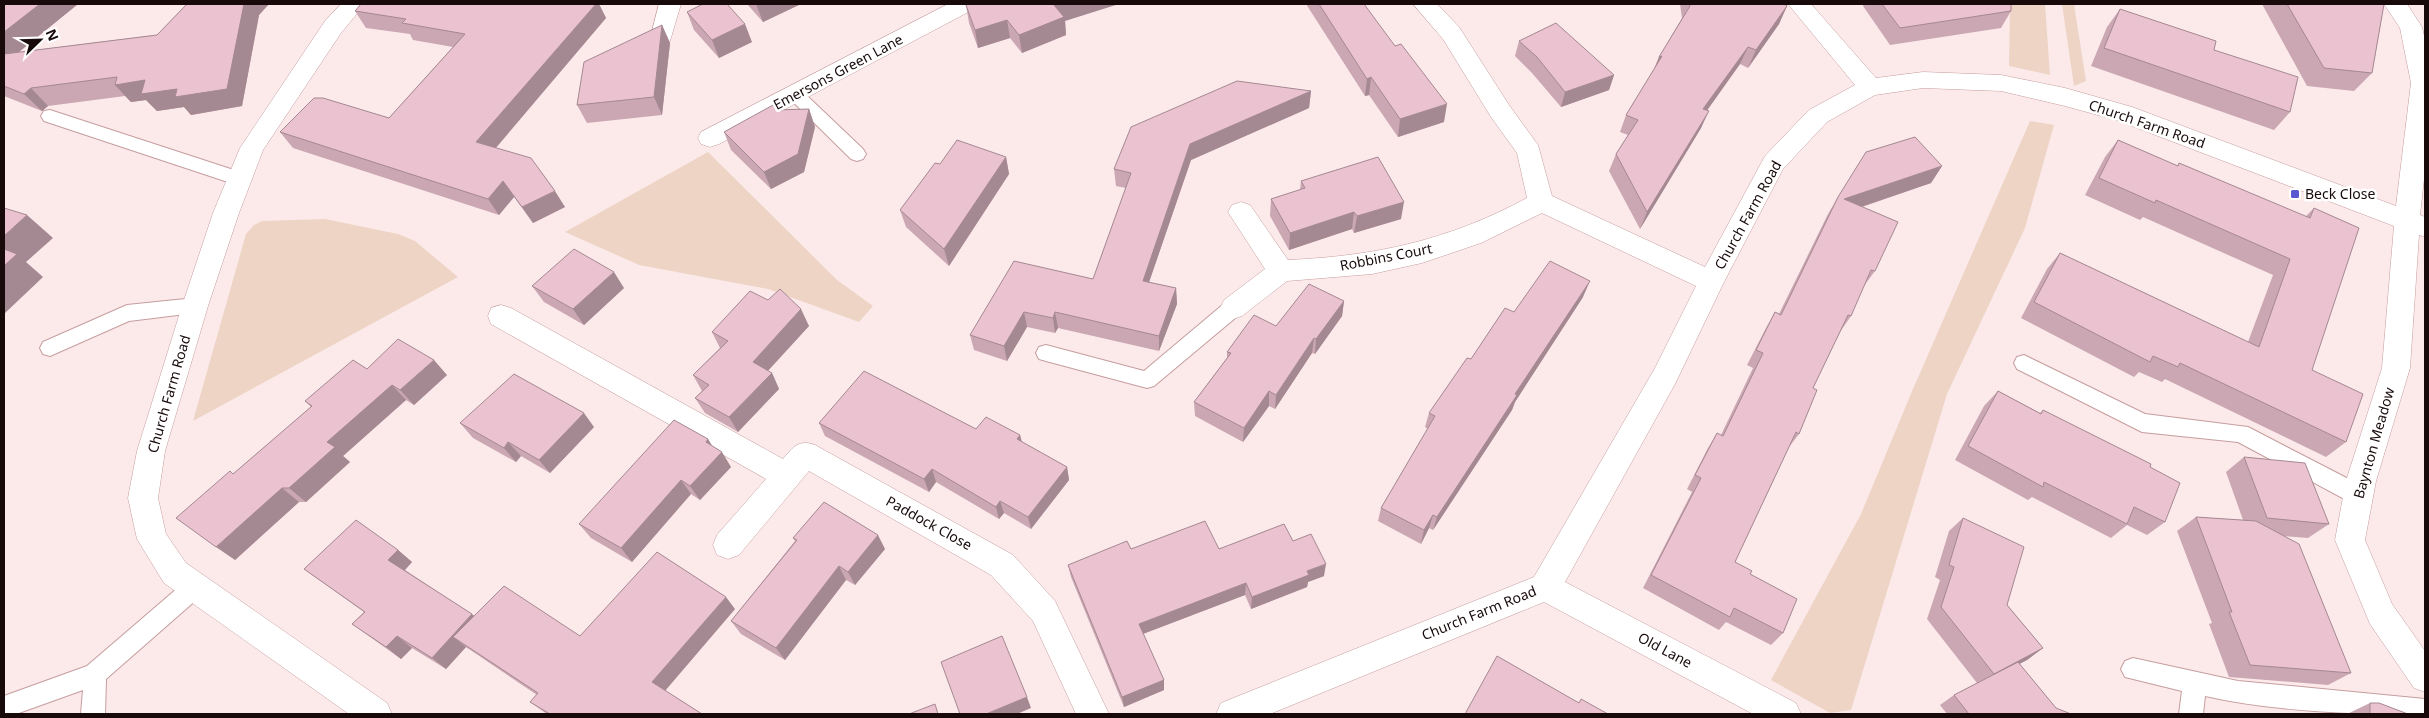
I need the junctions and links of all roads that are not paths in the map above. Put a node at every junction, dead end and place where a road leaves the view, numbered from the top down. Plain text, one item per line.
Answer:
1 (354, 4) edge
2 (670, 4) edge
3 (966, 4) edge
4 (1424, 4) edge
5 (1799, 4) edge
6 (2395, 4) edge
7 (662, 35) edge
8 (1870, 87) junction
9 (796, 94) junction
10 (50, 116) dead end
11 (710, 138) dead end
12 (857, 154) dead end
13 (240, 179) junction
14 (1541, 202) junction
15 (1241, 212) dead end
16 (2416, 224) edge
17 (1281, 271) junction
18 (1711, 281) junction
19 (195, 306) junction
20 (1233, 308) joint
21 (501, 316) dead end
22 (50, 348) dead end
23 (1046, 353) dead end
24 (2024, 363) dead end
25 (786, 476) junction
26 (2358, 495) junction
27 (728, 545) dead end
28 (1545, 586) junction
29 (196, 587) junction
30 (2133, 669) dead end
31 (95, 674) junction
32 (2425, 677) edge
33 (2195, 683) junction
34 (4, 707) edge
35 (2425, 710) edge
36 (93, 714) edge
37 (376, 714) edge
38 (1093, 714) edge
39 (1232, 714) edge
40 (1785, 714) edge
41 (2191, 714) edge

1 - 13 street, Church Farm Road
2 - 7 street
3 - 9 street, Emersons Green Lane
4 - 14 street
5 - 8 street
6 - 16 street
8 - 16 street, Church Farm Road
8 - 18 street, Church Farm Road
9 - 11 street, Emersons Green Lane
9 - 12 lane
10 - 13 lane
13 - 19 street, Church Farm Road
14 - 17 street, Robbins Court
14 - 18 street
15 - 17 street
16 - 26 street, Baynton Meadow
17 - 20 street
18 - 28 street, Church Farm Road
19 - 22 lane
19 - 29 street, Church Farm Road
20 - 23 lane
21 - 25 street
24 - 26 lane
25 - 27 street, Paddock Close
25 - 38 street, Paddock Close
26 - 32 street, Baynton Meadow
28 - 39 street, Church Farm Road
28 - 40 street, Old Lane
29 - 31 lane
29 - 37 street, Church Farm Road
30 - 33 lane
31 - 34 lane
31 - 36 lane
33 - 35 lane
33 - 41 lane

